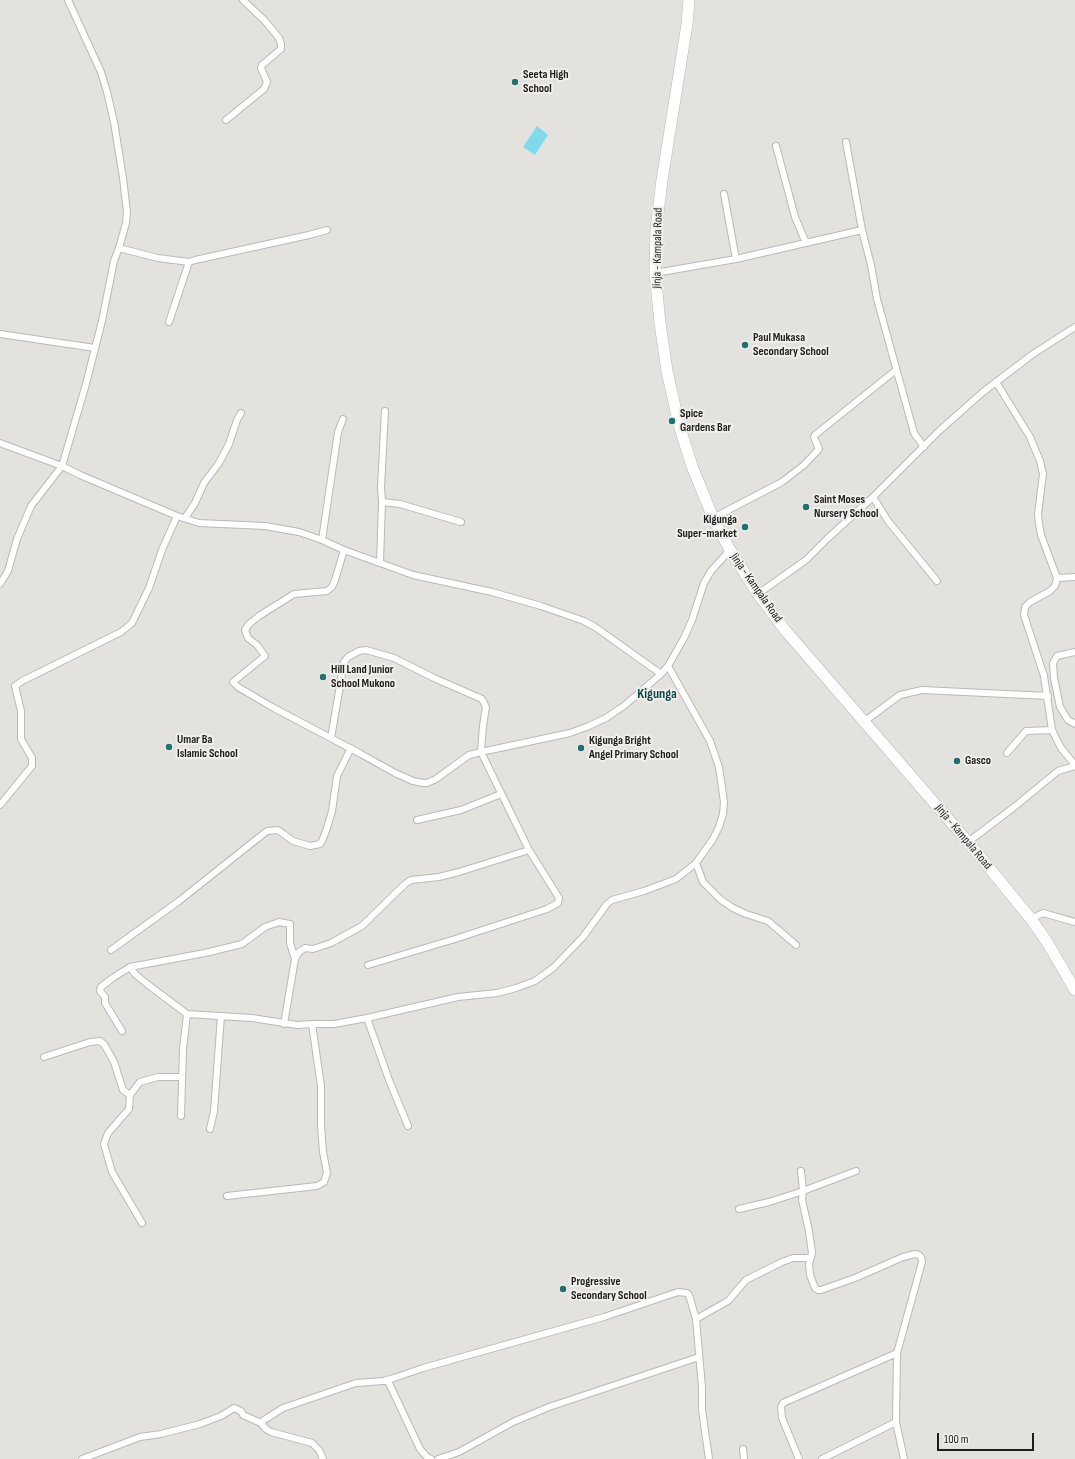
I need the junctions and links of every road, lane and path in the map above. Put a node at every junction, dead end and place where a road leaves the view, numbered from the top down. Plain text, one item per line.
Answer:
1 (68, 0) edge
2 (243, 0) edge
3 (689, 0) edge
4 (226, 120) dead end
5 (846, 142) dead end
6 (776, 146) dead end
7 (724, 194) dead end
8 (327, 230) dead end
9 (862, 230) junction
10 (806, 243) junction
11 (119, 248) junction
12 (736, 259) junction
13 (189, 262) junction
14 (655, 273) junction
15 (169, 322) dead end
16 (1075, 327) edge
17 (0, 334) edge
18 (95, 348) junction
19 (896, 370) junction
20 (996, 382) junction
21 (385, 411) dead end
22 (241, 413) dead end
23 (343, 419) dead end
24 (0, 443) edge
25 (924, 447) junction
26 (62, 466) junction
27 (873, 497) junction
28 (382, 502) junction
29 (178, 516) junction
30 (185, 518) junction
31 (713, 518) junction
32 (461, 522) dead end
33 (322, 540) junction
34 (344, 550) junction
35 (730, 550) junction
36 (380, 563) junction
37 (1075, 577) edge
38 (1057, 578) junction
39 (937, 581) dead end
40 (0, 584) edge
41 (758, 594) junction
42 (1075, 652) edge
43 (668, 666) junction
44 (661, 674) junction
45 (1048, 696) junction
46 (865, 721) junction
47 (1075, 724) edge
48 (1052, 730) junction
49 (331, 738) junction
50 (351, 748) junction
51 (481, 752) junction
52 (1007, 753) dead end
53 (1075, 766) edge
54 (502, 794) junction
55 (0, 805) edge
56 (417, 820) dead end
57 (968, 842) junction
58 (529, 850) junction
59 (696, 863) junction
60 (1031, 919) junction
61 (1075, 922) edge
62 (796, 944) dead end
63 (111, 950) dead end
64 (295, 959) junction
65 (368, 965) dead end
66 (130, 967) junction
67 (1075, 990) edge
68 (187, 1014) junction
69 (221, 1016) junction
70 (367, 1018) junction
71 (284, 1024) junction
72 (312, 1024) junction
73 (122, 1031) dead end
74 (44, 1057) dead end
75 (182, 1076) junction
76 (130, 1095) junction
77 (181, 1116) dead end
78 (408, 1126) dead end
79 (210, 1129) dead end
80 (801, 1171) dead end
81 (856, 1171) dead end
82 (803, 1191) junction
83 (226, 1196) dead end
84 (739, 1209) dead end
85 (142, 1223) dead end
86 (810, 1258) junction
87 (696, 1319) junction
88 (897, 1353) junction
89 (699, 1357) junction
90 (383, 1380) junction
91 (896, 1422) junction
92 (261, 1423) junction
93 (742, 1449) dead end
94 (459, 1452) junction
95 (82, 1459) edge
96 (323, 1459) edge
97 (431, 1459) edge
98 (438, 1459) edge
99 (462, 1459) edge
100 (709, 1459) edge
101 (744, 1459) edge
102 (799, 1459) edge
103 (822, 1459) edge
104 (904, 1459) edge

1 - 11 street
2 - 4 street
3 - 14 highway, Jinja - Kampala Road
5 - 9 street
6 - 10 street
7 - 12 street
8 - 13 street
9 - 10 street
9 - 19 street
10 - 12 street
11 - 13 street
11 - 18 street
12 - 14 street
13 - 15 street
14 - 31 highway, Jinja - Kampala Road
16 - 20 street
17 - 18 street
18 - 26 street
19 - 25 street
19 - 31 street
20 - 25 street
20 - 38 street
21 - 28 street
22 - 30 street
23 - 33 street
24 - 26 street
25 - 27 street
26 - 29 street
26 - 40 street
27 - 39 street
27 - 41 street
28 - 32 street
28 - 36 street
29 - 30 street
29 - 55 street
30 - 33 street
31 - 35 highway, Jinja - Kampala Road
33 - 34 street
34 - 36 street
34 - 49 street
35 - 41 highway, Jinja - Kampala Road
35 - 43 street
36 - 44 street
37 - 38 street
38 - 45 street
41 - 46 highway, Jinja - Kampala Road
42 - 47 street
43 - 44 street
43 - 59 street
44 - 51 street
45 - 46 street
45 - 48 street
46 - 57 highway, Jinja - Kampala Road
48 - 52 street
48 - 53 street
49 - 50 street
49 - 51 street
50 - 51 street
50 - 63 street
51 - 54 street
53 - 57 street
54 - 56 street
54 - 58 street
57 - 60 highway, Jinja - Kampala Road
58 - 64 street
58 - 65 street
59 - 62 street
59 - 70 street
60 - 61 street
60 - 67 highway, Jinja - Kampala Road
64 - 66 street
64 - 71 street
66 - 68 street
66 - 73 street
68 - 69 street
68 - 75 street
69 - 71 street
69 - 79 street
70 - 72 street
70 - 78 street
71 - 72 street
72 - 83 street
74 - 76 street
75 - 76 street
75 - 77 street
76 - 85 street
80 - 82 street
81 - 82 street
82 - 84 street
82 - 86 street
86 - 87 street
86 - 88 street
87 - 89 street
87 - 90 street
88 - 91 street
88 - 102 street
89 - 94 street
89 - 100 street
90 - 92 street
90 - 97 street
91 - 103 street
91 - 104 street
92 - 95 street
92 - 96 street
93 - 101 street
94 - 98 street
94 - 99 street

